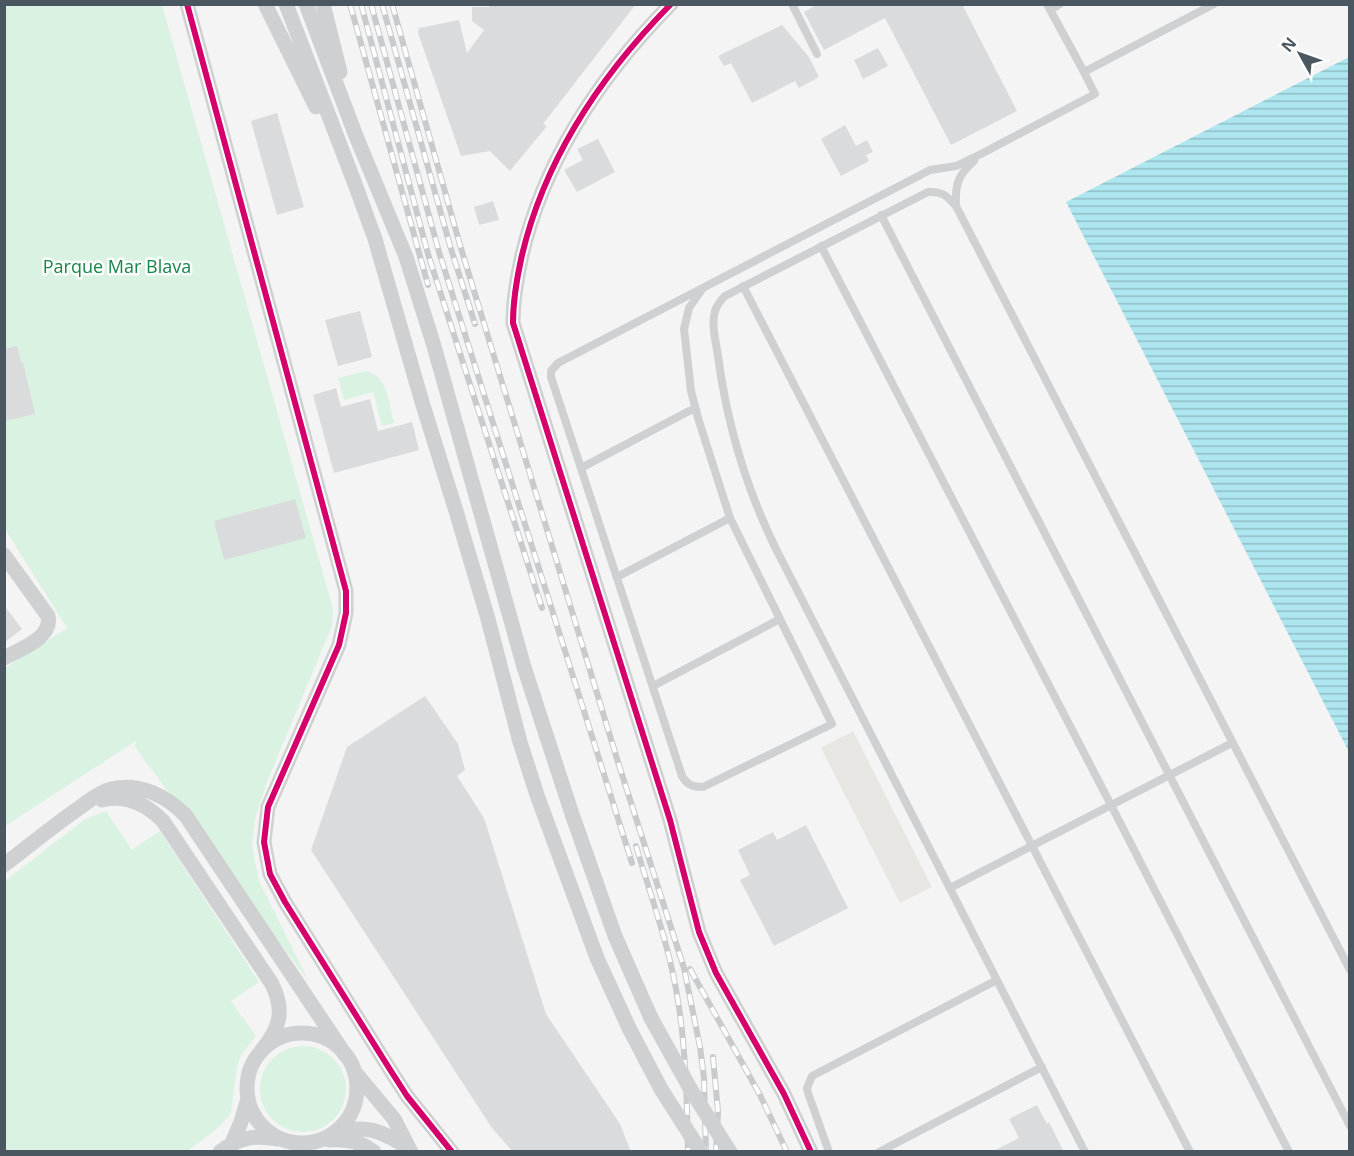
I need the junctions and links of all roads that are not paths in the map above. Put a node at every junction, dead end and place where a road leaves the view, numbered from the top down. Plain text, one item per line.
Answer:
1 (187, 4) edge
2 (265, 4) edge
3 (286, 4) edge
4 (306, 4) edge
5 (323, 4) edge
6 (671, 4) edge
7 (792, 4) edge
8 (1060, 4) edge
9 (1214, 4) edge
10 (1048, 7) edge
11 (817, 54) dead end
12 (1084, 72) junction
13 (356, 136) junction
14 (981, 154) junction
15 (355, 184) junction
16 (956, 206) junction
17 (881, 215) junction
18 (821, 246) junction
19 (743, 286) junction
20 (703, 288) junction
21 (696, 409) junction
22 (581, 468) junction
23 (730, 518) junction
24 (4, 555) edge
25 (617, 577) junction
26 (780, 619) junction
27 (4, 658) edge
28 (653, 686) junction
29 (1232, 743) junction
30 (1169, 775) junction
31 (1111, 805) junction
32 (67, 817) junction
33 (1032, 845) junction
34 (4, 865) edge
35 (950, 888) junction
36 (1350, 970) edge
37 (997, 980) junction
38 (262, 1050) junction
39 (346, 1056) junction
40 (1042, 1067) junction
41 (354, 1071) junction
42 (248, 1098) junction
43 (1350, 1126) edge
44 (334, 1133) junction
45 (284, 1140) junction
46 (318, 1141) junction
47 (226, 1147) edge
48 (409, 1150) edge
49 (374, 1152) edge
50 (452, 1152) edge
51 (700, 1152) edge
52 (730, 1152) edge
53 (811, 1152) edge
54 (829, 1152) edge
55 (879, 1152) edge
56 (1085, 1152) edge
57 (1190, 1152) edge
58 (1289, 1152) edge

1 - 50 street
2 - 15 street
3 - 15 street
4 - 13 street
5 - 13 street
6 - 53 street
7 - 11 lane
8 - 10 lane
9 - 12 lane
10 - 12 lane
12 - 14 lane
13 - 52 street, bridge
14 - 16 lane
14 - 20 lane
15 - 51 street, bridge
16 - 17 lane
16 - 29 lane
17 - 18 lane
17 - 30 lane
18 - 19 lane
18 - 31 lane
19 - 33 lane
19 - 35 lane
20 - 21 lane
20 - 22 lane
21 - 22 lane
21 - 23 lane
22 - 25 lane
23 - 25 lane
23 - 26 lane
24 - 27 street
25 - 28 lane
26 - 28 lane
26 - 28 lane
29 - 30 lane
29 - 36 lane
30 - 31 lane
30 - 43 lane
31 - 33 lane
31 - 58 lane
32 - 34 street
32 - 38 street
32 - 39 street
33 - 35 lane
33 - 57 lane
35 - 37 lane
37 - 40 lane
37 - 54 lane
38 - 39 street
38 - 42 street
39 - 41 street
40 - 55 lane
40 - 56 lane
41 - 44 street
41 - 48 street
42 - 45 street
42 - 47 street
44 - 46 street
44 - 48 street
45 - 46 street
45 - 47 street
46 - 49 street

